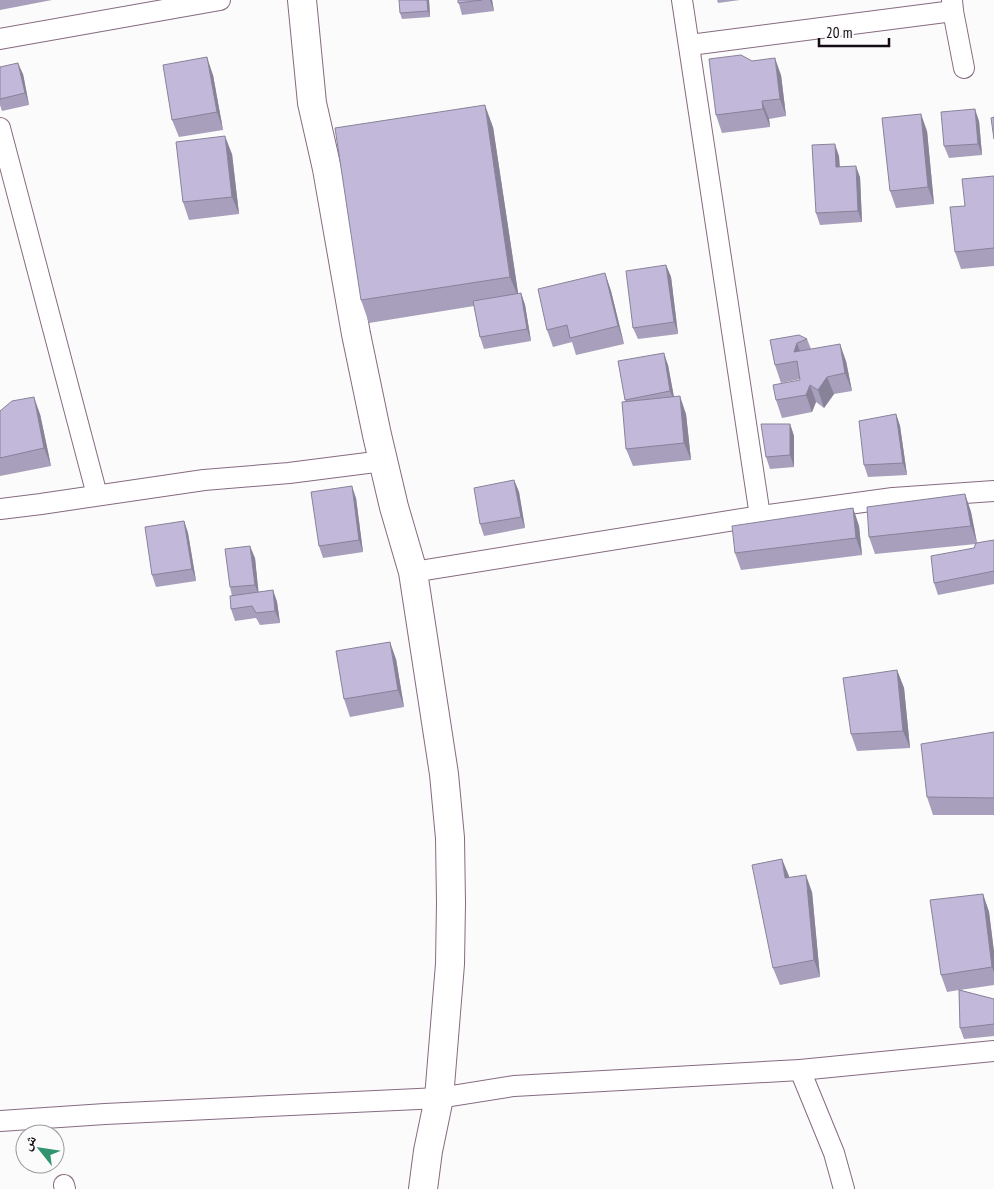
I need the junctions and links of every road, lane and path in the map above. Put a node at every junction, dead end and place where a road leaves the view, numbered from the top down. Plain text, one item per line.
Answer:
1 (220, 0) edge
2 (302, 0) edge
3 (682, 0) edge
4 (953, 5) edge
5 (0, 39) edge
6 (690, 45) junction
7 (964, 68) dead end
8 (0, 128) edge
9 (383, 461) junction
10 (994, 491) edge
11 (97, 495) junction
12 (0, 509) edge
13 (760, 516) junction
14 (413, 572) junction
15 (994, 1051) edge
16 (800, 1070) junction
17 (439, 1098) junction
18 (0, 1122) edge
19 (423, 1189) edge
20 (844, 1189) edge

1 - 5 street
2 - 9 street
3 - 6 street
4 - 6 street
4 - 7 street
6 - 13 street
8 - 11 street
9 - 11 street
9 - 14 street
10 - 13 street
11 - 12 street
13 - 14 street
14 - 17 street
15 - 16 street
16 - 17 street
16 - 20 street
17 - 18 street
17 - 19 street

